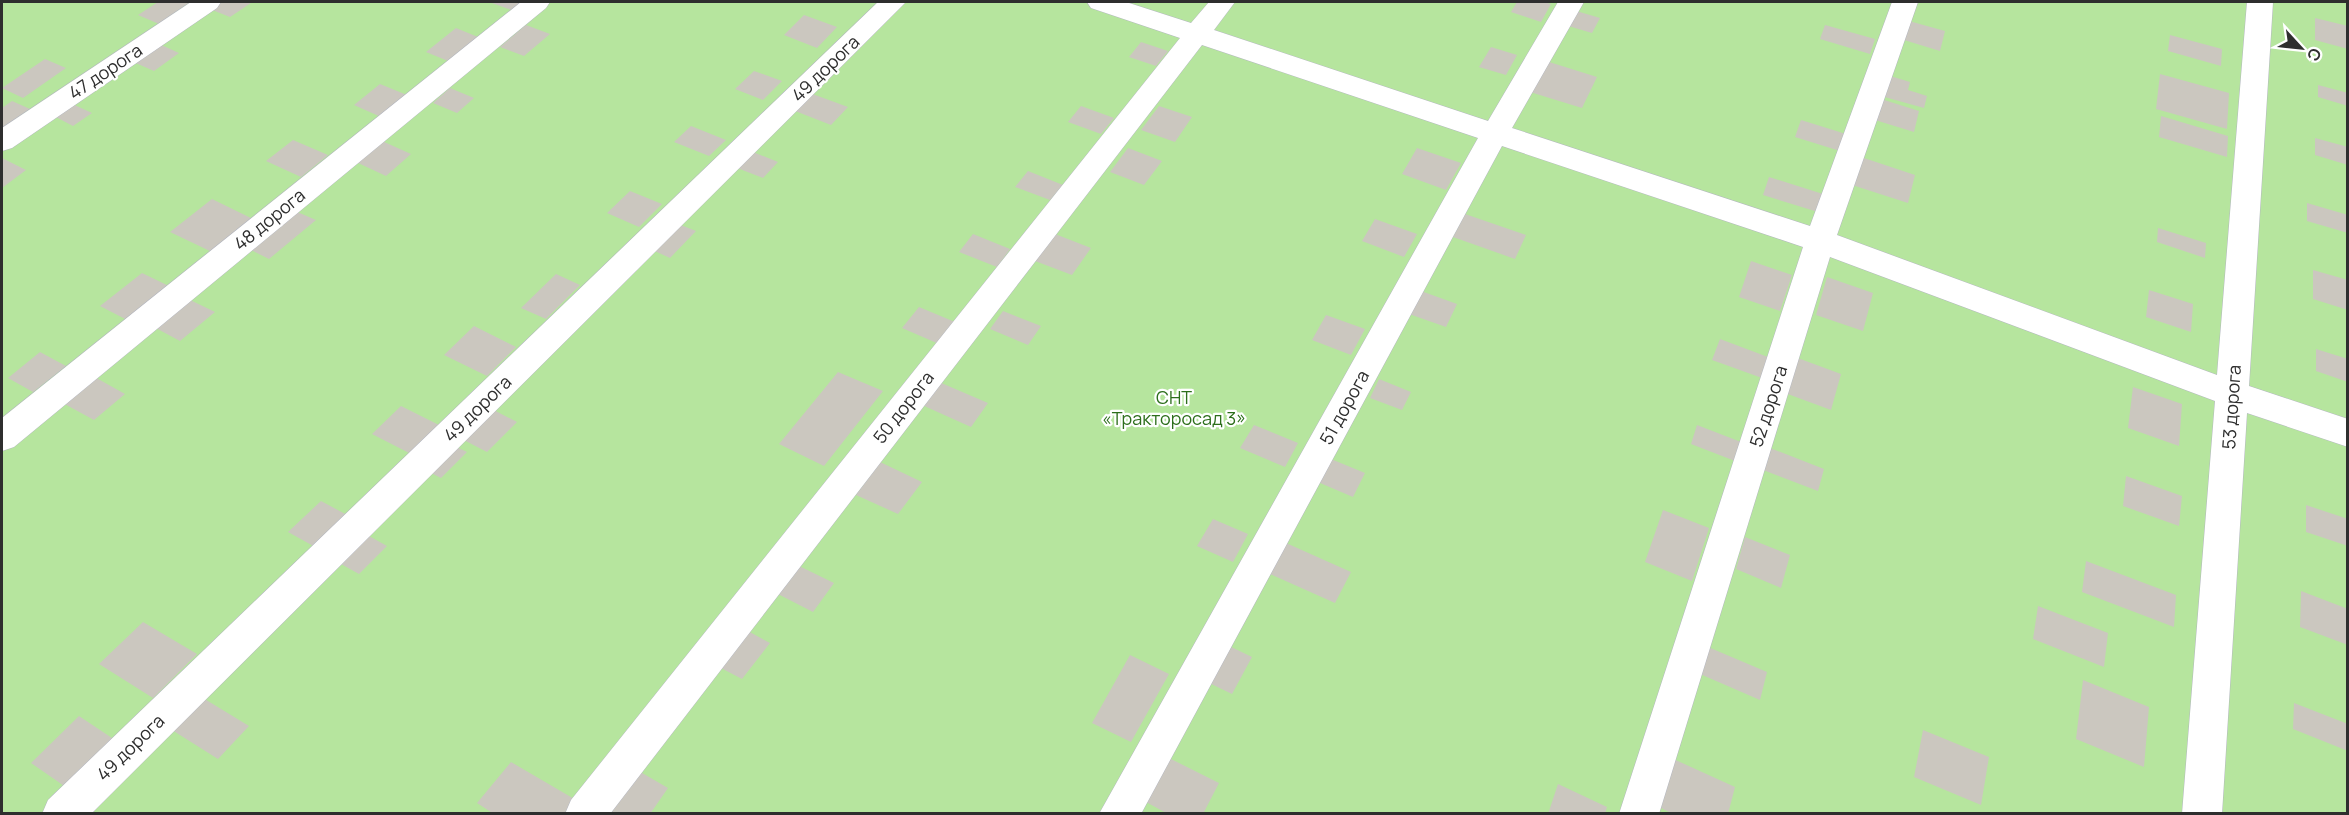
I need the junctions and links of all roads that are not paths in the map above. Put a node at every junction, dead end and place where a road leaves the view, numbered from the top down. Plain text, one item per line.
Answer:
1 (208, 2) edge
2 (537, 2) edge
3 (893, 2) edge
4 (1100, 2) edge
5 (1222, 2) edge
6 (1571, 2) edge
7 (1905, 2) edge
8 (2260, 2) edge
9 (1196, 33) junction
10 (1496, 133) junction
11 (2, 141) edge
12 (1821, 241) junction
13 (2232, 394) junction
14 (2348, 433) edge
15 (2, 437) edge
16 (62, 813) edge
17 (585, 813) edge
18 (1119, 813) edge
19 (1639, 813) edge
20 (2202, 813) edge

1 - 11 street, 47 дорога
2 - 15 street, 48 дорога
3 - 16 street, 49 дорога
4 - 9 street
5 - 9 street, 50 дорога
6 - 10 street, 51 дорога
7 - 12 street, 52 дорога
8 - 13 street, 53 дорога
9 - 10 street
9 - 17 street, 50 дорога
10 - 12 street
10 - 18 street, 51 дорога
12 - 13 street
12 - 19 street, 52 дорога
13 - 14 street
13 - 20 street, 53 дорога

